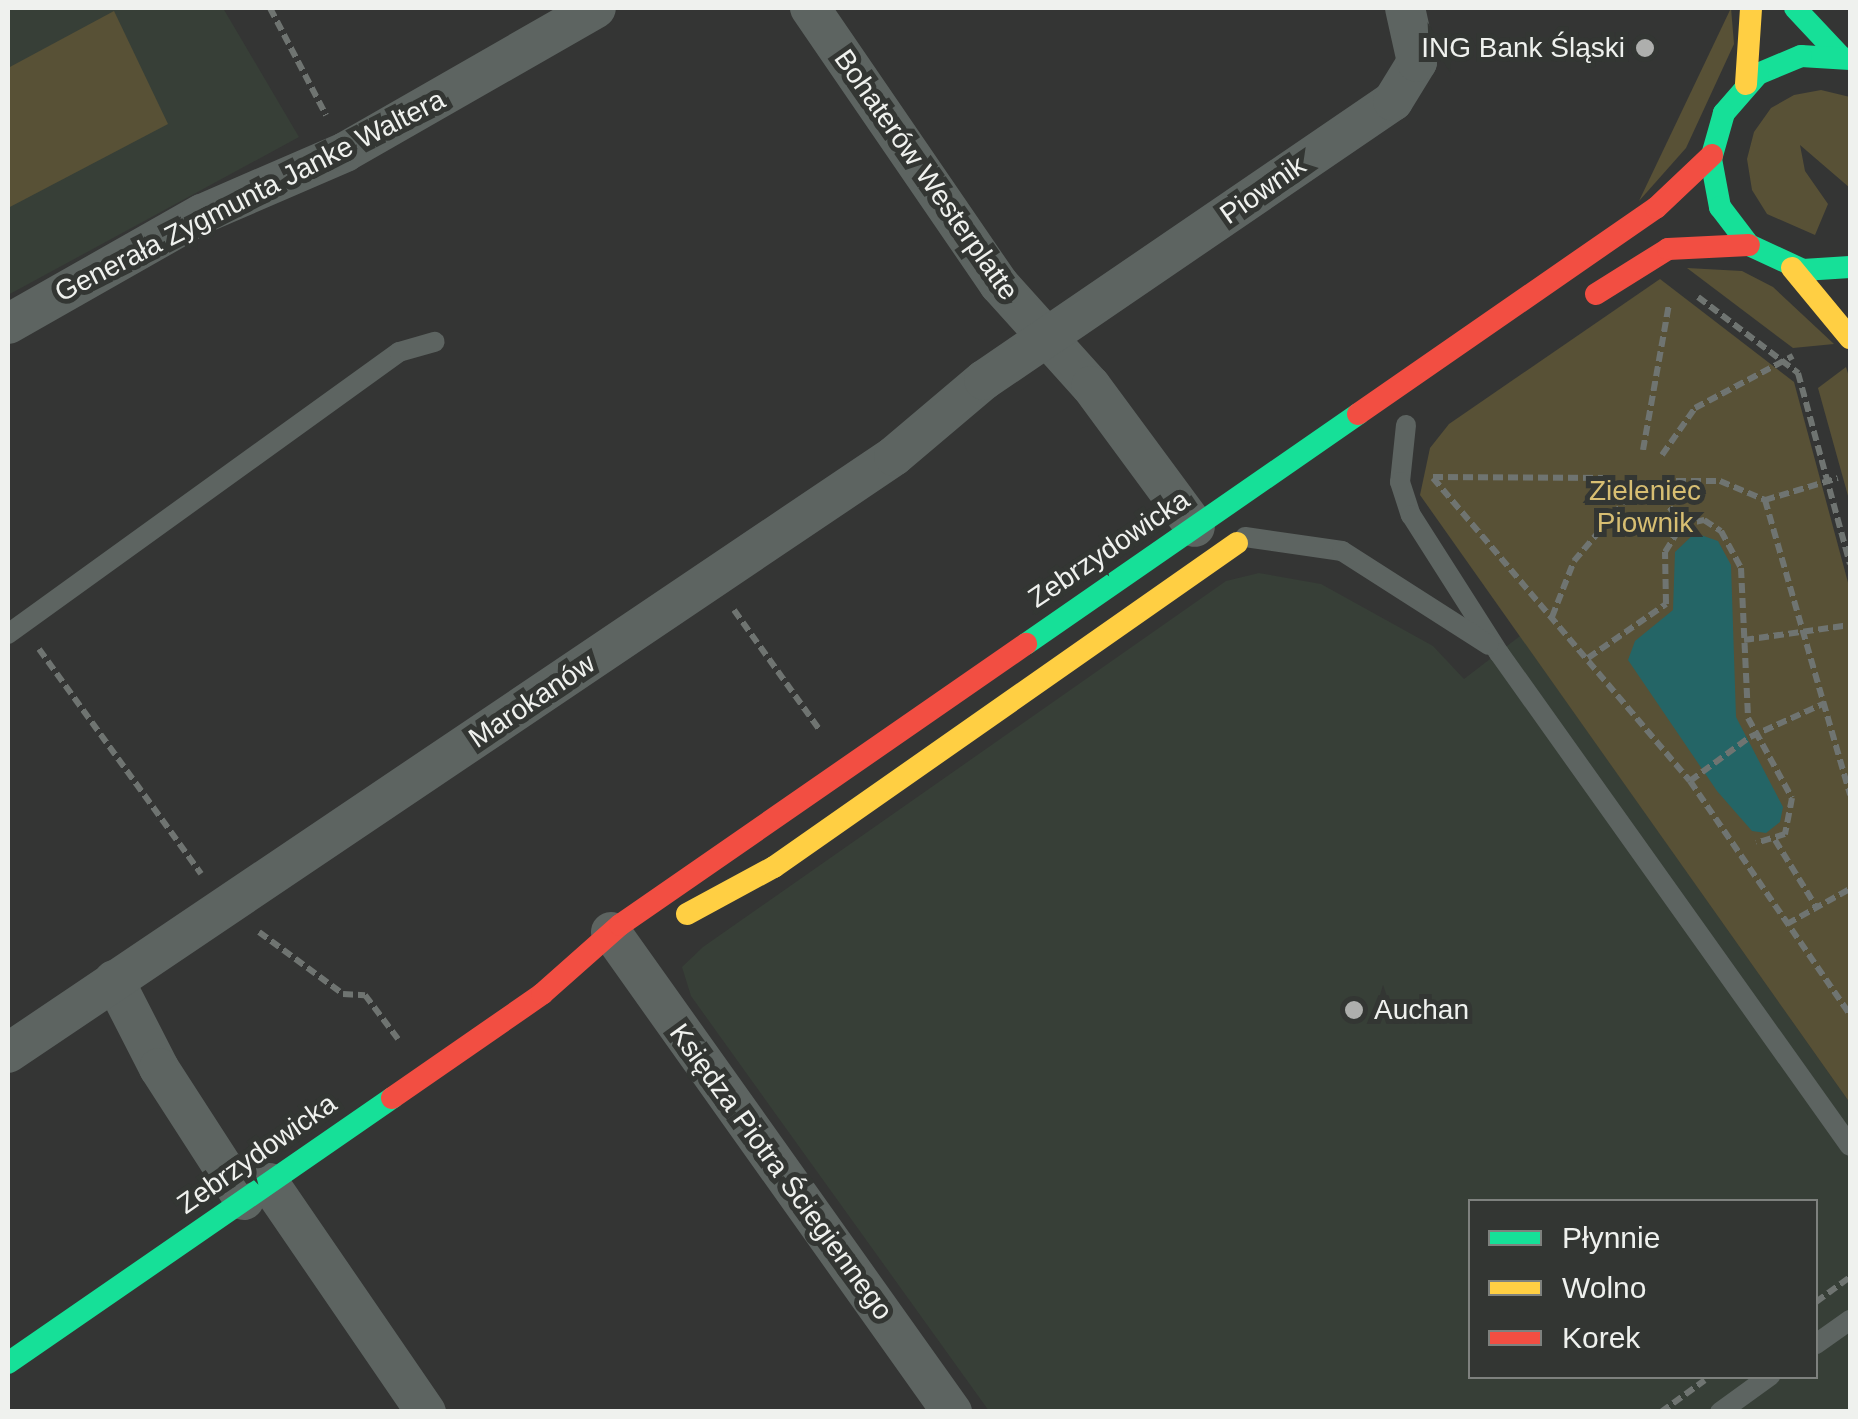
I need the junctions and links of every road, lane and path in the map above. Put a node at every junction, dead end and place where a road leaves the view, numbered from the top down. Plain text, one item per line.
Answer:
1 (270, 8) edge
2 (596, 8) edge
3 (810, 8) edge
4 (1405, 8) edge
5 (1751, 8) edge
6 (1795, 8) edge
7 (1845, 58) edge
8 (1746, 84) junction
9 (346, 152) junction
10 (1712, 155) junction
11 (1749, 246) junction
12 (1850, 267) edge
13 (1792, 268) junction
14 (1681, 285) dead end
15 (1672, 292) dead end
16 (1582, 304) dead end
17 (8, 324) edge
18 (1048, 338) junction
19 (1850, 338) edge
20 (435, 342) dead end
21 (1793, 356) dead end
22 (1784, 361) junction
23 (1429, 409) dead end
24 (1406, 425) junction
25 (1379, 444) dead end
26 (1643, 450) dead end
27 (1662, 454) dead end
28 (1422, 466) dead end
29 (1432, 477) junction
30 (1612, 478) dead end
31 (1838, 478) dead end
32 (1415, 481) dead end
33 (1676, 481) dead end
34 (1828, 481) junction
35 (1661, 495) dead end
36 (1765, 500) junction
37 (1625, 501) dead end
38 (1278, 514) dead end
39 (1682, 525) junction
40 (1195, 528) junction
41 (1245, 537) junction
42 (1850, 564) edge
43 (712, 578) junction
44 (1552, 618) junction
45 (1850, 624) edge
46 (15, 630) edge
47 (1804, 632) junction
48 (1744, 640) junction
49 (1499, 653) junction
50 (1588, 658) junction
51 (958, 690) junction
52 (1824, 704) junction
53 (981, 723) junction
54 (1752, 736) junction
55 (825, 738) dead end
56 (995, 744) dead end
57 (1690, 781) junction
58 (1850, 795) edge
59 (1775, 840) junction
60 (1756, 844) dead end
61 (1850, 889) edge
62 (224, 906) junction
63 (1817, 908) junction
64 (1787, 924) junction
65 (639, 935) junction
66 (114, 980) junction
67 (1850, 1015) edge
68 (388, 1025) dead end
69 (8, 1054) edge
70 (1850, 1146) edge
71 (256, 1191) junction
72 (1848, 1279) edge
73 (1850, 1289) edge
74 (1818, 1301) edge
75 (1850, 1320) edge
76 (1818, 1343) edge
77 (8, 1363) edge
78 (1706, 1379) edge
79 (1766, 1379) edge
80 (1676, 1401) junction
81 (426, 1412) edge
82 (952, 1412) edge
83 (1661, 1412) edge
84 (1684, 1412) edge
85 (1720, 1412) edge

1 - 9 path
2 - 9 street, Generała Zygmunta Janke Waltera
3 - 18 street, Bohaterów Westerplatte
4 - 18 street, Piownik
5 - 8 street
6 - 7 street
7 - 8 street
8 - 10 street
9 - 17 street, Generała Zygmunta Janke Waltera
10 - 11 street
10 - 40 street, Zebrzydowicka
11 - 13 street
11 - 16 street
12 - 13 street
13 - 19 street
14 - 22 path
15 - 26 path
18 - 40 street, Bohaterów Westerplatte
18 - 43 street, Marokanów
20 - 46 lane
21 - 22 path
22 - 27 path
22 - 34 path
23 - 24 street
24 - 25 street
24 - 49 lane
28 - 29 path
29 - 30 path
29 - 32 path
29 - 44 path
31 - 34 path
33 - 36 path
34 - 36 path
34 - 42 path
35 - 39 path
36 - 47 path
37 - 44 path
38 - 41 street, Zebrzydowicka
39 - 48 path
39 - 50 path
40 - 51 street, Zebrzydowicka
41 - 49 lane
41 - 53 street, Zebrzydowicka
43 - 55 path
43 - 62 street, Marokanów
44 - 50 path
45 - 47 path
46 - 62 path
47 - 48 path
47 - 52 path
48 - 54 path
49 - 70 lane
50 - 57 path
51 - 53 lane
51 - 65 street, Zebrzydowicka
52 - 54 path
52 - 58 path
53 - 56 lane
53 - 65 street, Zebrzydowicka
54 - 57 path
54 - 59 path
57 - 64 path
59 - 60 path
59 - 63 path
61 - 63 path
62 - 66 street, Marokanów
62 - 68 path
63 - 64 path
64 - 67 path
65 - 71 street, Zebrzydowicka
65 - 82 street, Księdza Piotra Ściegiennego
66 - 69 street, Marokanów
66 - 71 street
71 - 77 street, Zebrzydowicka
71 - 81 street
72 - 73 path
72 - 74 path
75 - 76 lane
78 - 80 path
79 - 85 lane
80 - 83 path
80 - 84 path

